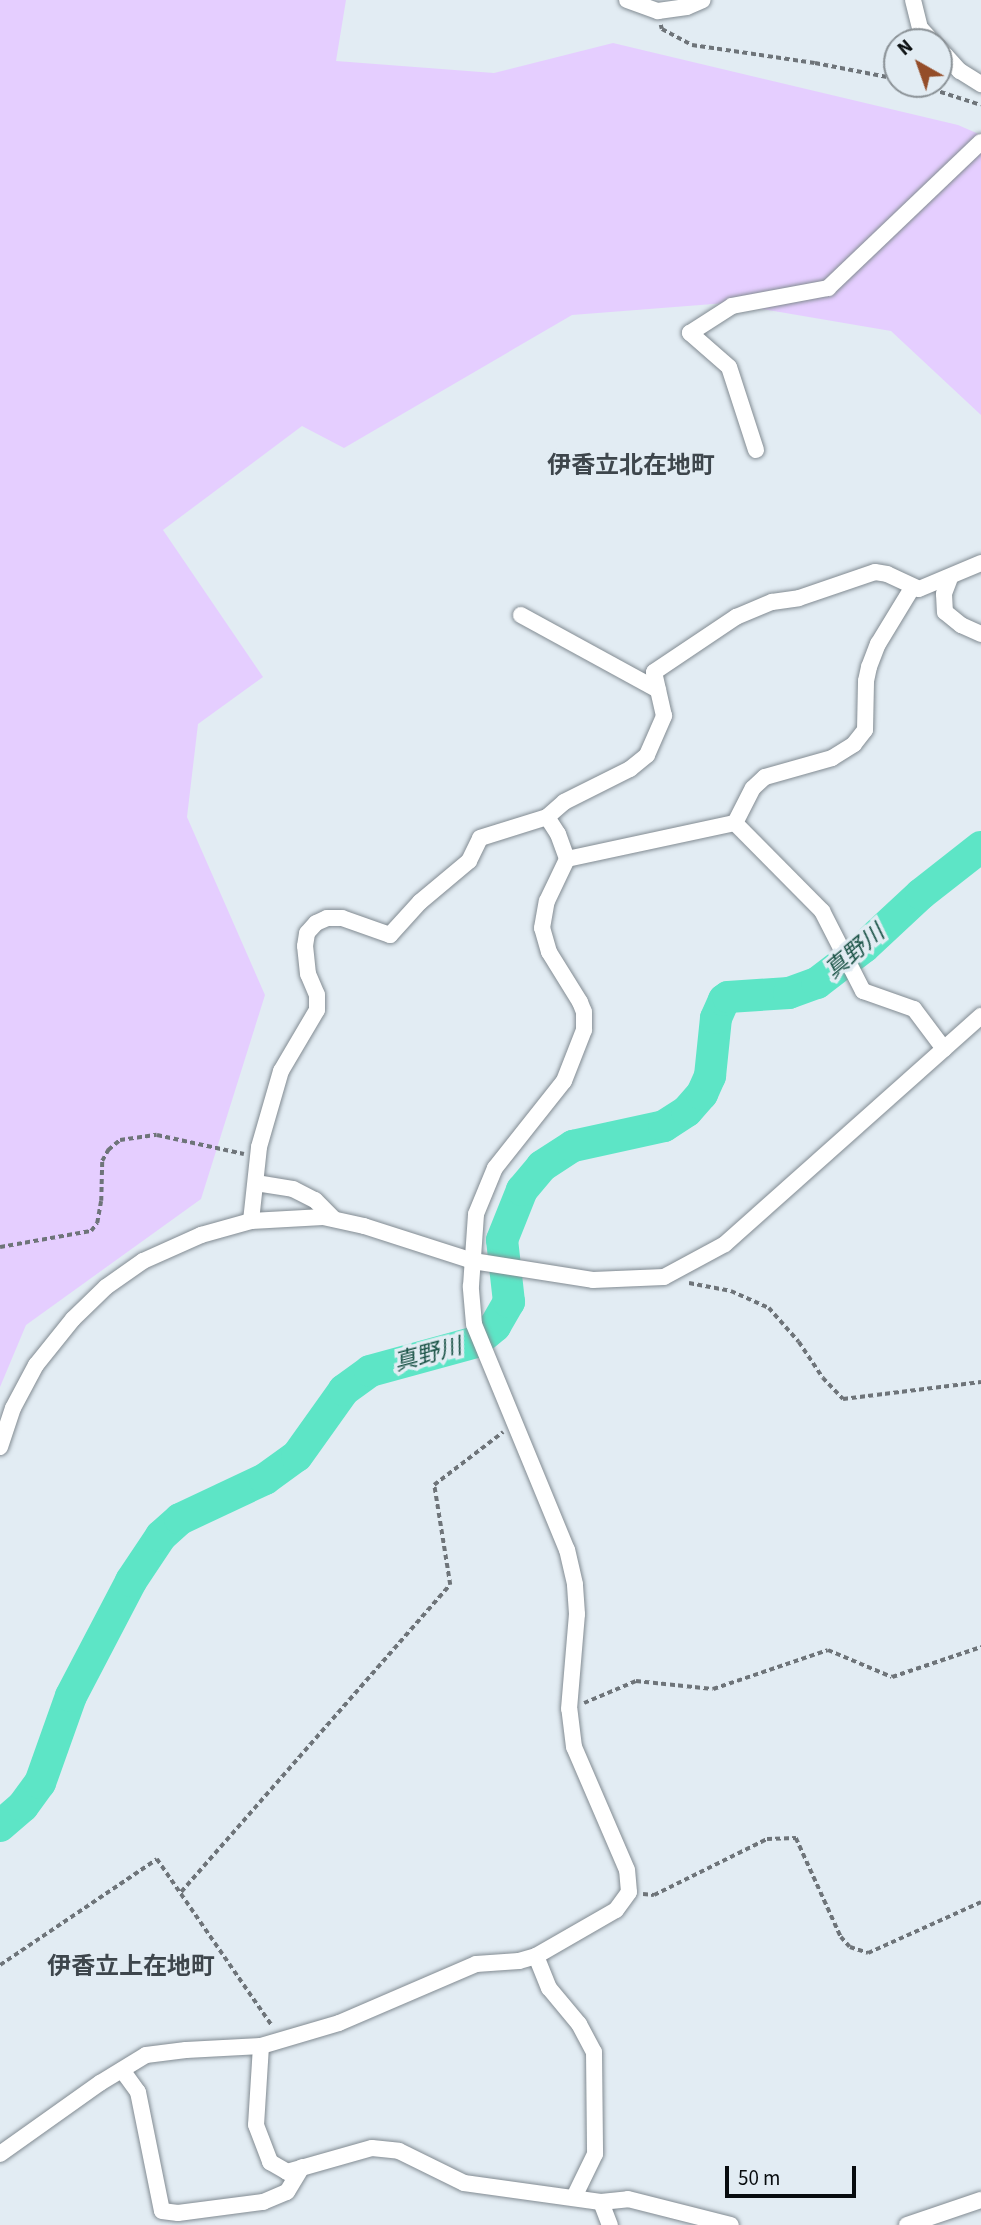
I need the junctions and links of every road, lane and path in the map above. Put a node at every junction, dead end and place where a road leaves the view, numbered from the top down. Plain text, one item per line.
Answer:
1 (627, 0) edge
2 (703, 0) edge
3 (913, 0) edge
4 (658, 11) junction
5 (920, 28) edge
6 (953, 63) edge
7 (883, 76) edge
8 (981, 84) edge
9 (953, 96) edge
10 (981, 105) edge
11 (981, 142) edge
12 (756, 450) dead end
13 (981, 563) edge
14 (950, 578) junction
15 (912, 588) junction
16 (521, 615) dead end
17 (981, 634) edge
18 (658, 690) junction
19 (547, 817) junction
20 (735, 823) junction
21 (567, 859) junction
22 (981, 1016) edge
23 (944, 1049) junction
24 (259, 1157) junction
25 (256, 1183) junction
26 (334, 1219) junction
27 (251, 1221) junction
28 (0, 1247) edge
29 (473, 1261) junction
30 (664, 1277) junction
31 (981, 1382) edge
32 (514, 1424) junction
33 (0, 1447) edge
34 (981, 1647) edge
35 (569, 1709) junction
36 (181, 1892) junction
37 (629, 1892) junction
38 (981, 1902) edge
39 (536, 1956) junction
40 (0, 1965) edge
41 (281, 2039) junction
42 (261, 2046) junction
43 (122, 2070) junction
44 (0, 2154) edge
45 (302, 2166) junction
46 (574, 2197) junction
47 (981, 2200) edge
48 (601, 2202) junction
49 (610, 2225) edge
50 (731, 2225) edge
51 (906, 2225) edge

1 - 4 street
2 - 4 street
3 - 5 street
4 - 7 path
6 - 8 street
9 - 10 path
11 - 12 street
13 - 14 street
14 - 15 street
14 - 17 street
15 - 18 street
15 - 20 street
16 - 18 street
18 - 19 street
19 - 21 street
19 - 24 street
20 - 21 street
20 - 23 street
21 - 29 street
22 - 23 street
23 - 30 street
24 - 25 street
24 - 28 path
25 - 26 street
25 - 27 street
26 - 27 street
26 - 29 street
27 - 33 street
29 - 30 street
29 - 32 street
30 - 31 path
32 - 35 street
32 - 36 path
34 - 35 path
35 - 37 street
36 - 40 path
36 - 41 path
37 - 38 path
37 - 39 street
39 - 41 street
39 - 46 street
41 - 42 street
42 - 43 street
42 - 45 street
43 - 44 street
43 - 45 street
45 - 46 street
46 - 48 street
47 - 51 street
48 - 49 street
48 - 50 street

